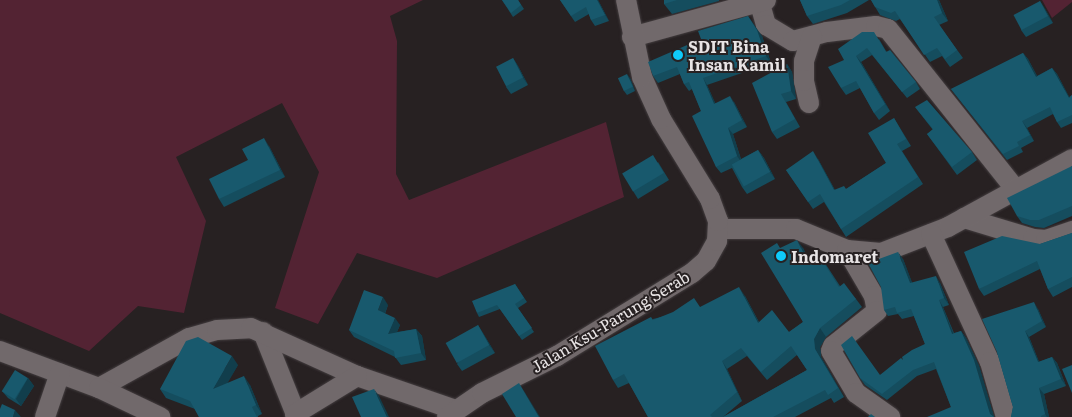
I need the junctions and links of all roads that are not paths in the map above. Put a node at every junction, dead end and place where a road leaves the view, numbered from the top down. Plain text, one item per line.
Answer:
1 (626, 0) edge
2 (763, 2) edge
3 (812, 36) junction
4 (632, 37) junction
5 (809, 103) dead end
6 (1072, 159) edge
7 (1017, 191) junction
8 (964, 218) junction
9 (719, 229) junction
10 (1072, 231) edge
11 (931, 234) junction
12 (848, 250) junction
13 (263, 332) junction
14 (0, 351) edge
15 (60, 373) junction
16 (357, 376) junction
17 (99, 388) junction
18 (451, 413) edge
19 (296, 415) edge
20 (45, 417) edge
21 (160, 417) edge
22 (890, 417) edge
23 (1006, 417) edge

1 - 4 street
2 - 3 street
2 - 4 street
3 - 5 street
3 - 7 street
4 - 9 street
6 - 7 street
7 - 8 street
8 - 10 street
8 - 11 street
9 - 12 street
9 - 18 street, Jalan Ksu-Parung Serab
11 - 12 street
11 - 23 street
12 - 22 street
13 - 16 street
13 - 17 street
13 - 19 street
14 - 15 street
15 - 17 street
15 - 20 street
16 - 18 street
16 - 19 street
17 - 21 street

